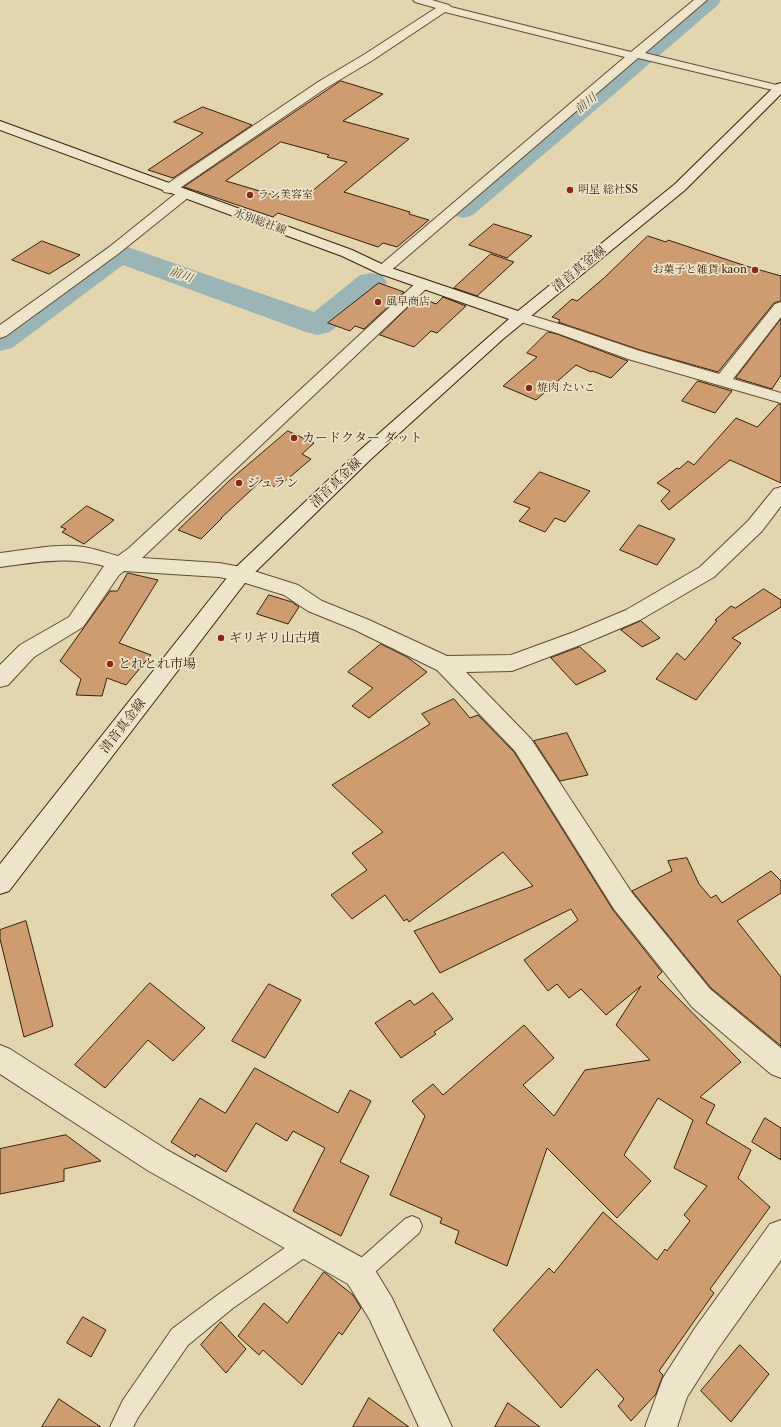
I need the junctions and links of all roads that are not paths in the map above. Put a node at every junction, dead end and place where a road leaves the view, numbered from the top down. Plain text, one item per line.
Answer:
1 (419, 0) edge
2 (460, 0) edge
3 (701, 0) edge
4 (446, 8) junction
5 (639, 55) junction
6 (780, 88) edge
7 (0, 125) edge
8 (169, 189) junction
9 (184, 194) junction
10 (383, 270) junction
11 (423, 284) junction
12 (781, 307) edge
13 (520, 317) junction
14 (0, 333) edge
15 (723, 380) junction
16 (781, 398) edge
17 (781, 493) edge
18 (0, 560) edge
19 (122, 564) junction
20 (241, 574) junction
21 (445, 664) junction
22 (0, 679) edge
23 (0, 883) edge
24 (0, 1058) edge
25 (781, 1065) edge
26 (412, 1226) dead end
27 (781, 1235) edge
28 (306, 1245) junction
29 (359, 1273) junction
30 (121, 1427) edge
31 (436, 1427) edge
32 (661, 1427) edge

1 - 4 street
2 - 4 street
3 - 5 street
4 - 5 street
4 - 8 street
5 - 6 street
5 - 10 street
6 - 13 street, 清音真金線
7 - 8 street, 水別総社線
8 - 9 street, 水別総社線
9 - 10 street, 水別総社線
9 - 14 street
10 - 11 street, 水別総社線
11 - 13 street, 水別総社線
11 - 19 street
12 - 15 street
13 - 15 street, 水別総社線
13 - 20 street, 清音真金線
15 - 16 street, 水別総社線
17 - 21 street
18 - 19 street
19 - 20 street
19 - 22 street
20 - 21 street
20 - 23 street, 清音真金線
21 - 25 street
24 - 28 street
26 - 29 lane
27 - 32 street
28 - 29 street
28 - 30 lane
29 - 31 street

